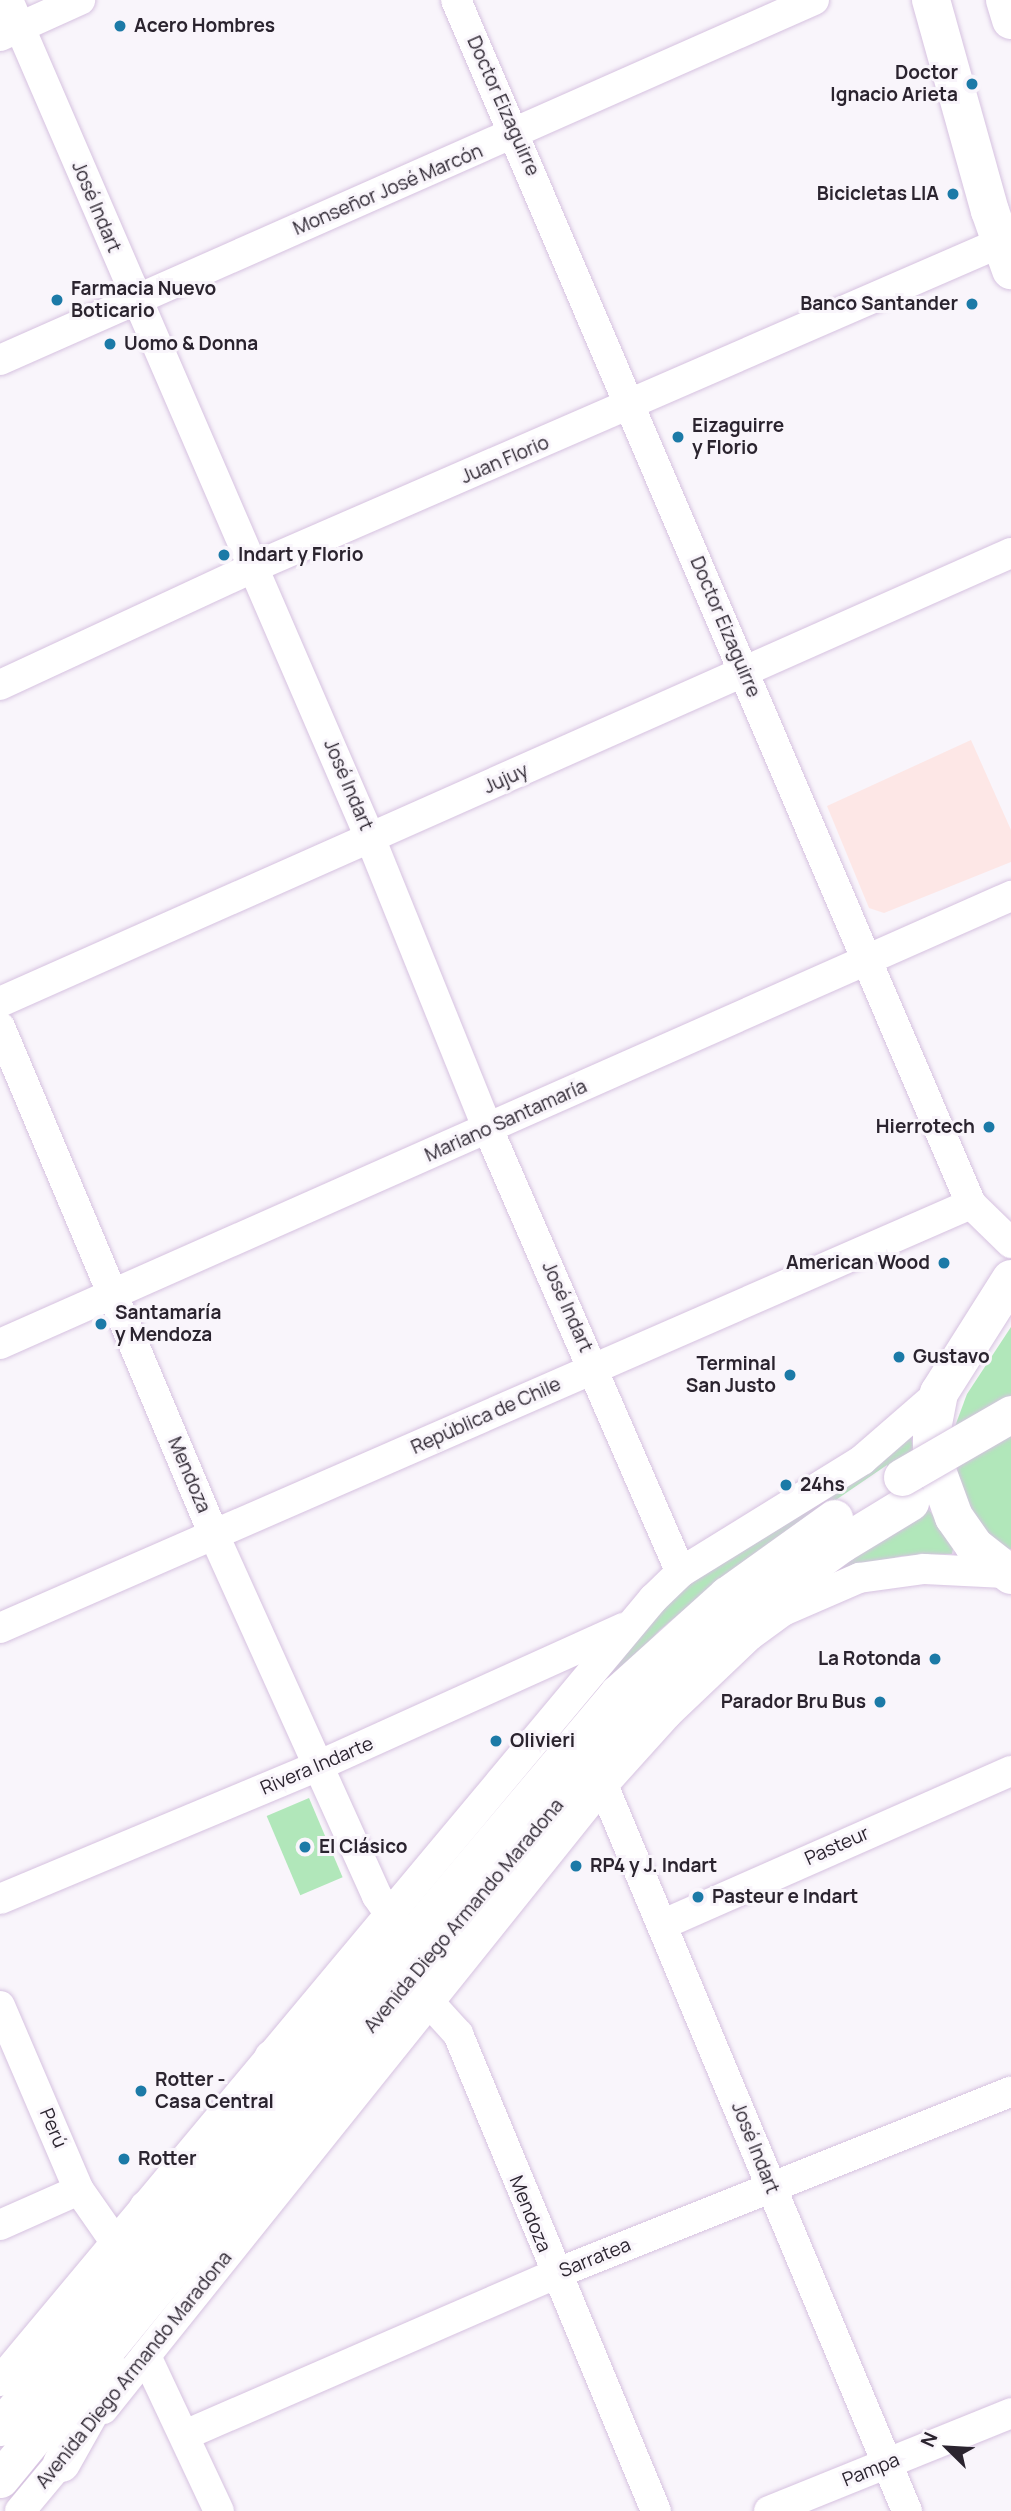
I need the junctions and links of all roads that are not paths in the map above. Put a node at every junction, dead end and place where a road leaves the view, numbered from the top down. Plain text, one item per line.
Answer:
1 (8, 0) edge
2 (80, 0) edge
3 (456, 0) edge
4 (814, 0) edge
5 (931, 0) edge
6 (1005, 0) edge
7 (1011, 20) edge
8 (10, 32) edge
9 (516, 135) junction
10 (1007, 250) edge
11 (135, 300) junction
12 (0, 360) edge
13 (632, 405) junction
14 (1011, 553) edge
15 (254, 566) junction
16 (744, 673) junction
17 (0, 685) edge
18 (371, 840) junction
19 (1011, 896) edge
20 (868, 960) junction
21 (0, 1002) edge
22 (0, 1027) edge
23 (488, 1129) junction
24 (971, 1204) junction
25 (1011, 1243) edge
26 (1011, 1279) edge
27 (114, 1294) junction
28 (0, 1344) edge
29 (594, 1368) junction
30 (939, 1393) junction
31 (1011, 1414) edge
32 (1011, 1441) edge
33 (906, 1490) junction
34 (215, 1535) junction
35 (681, 1572) junction
36 (1008, 1574) edge
37 (631, 1625) junction
38 (0, 1628) edge
39 (320, 1765) junction
40 (1011, 1772) edge
41 (603, 1784) junction
42 (0, 1899) edge
43 (391, 1916) junction
44 (664, 1924) junction
45 (428, 2001) junction
46 (0, 2006) edge
47 (272, 2057) junction
48 (1011, 2092) edge
49 (235, 2147) junction
50 (771, 2188) junction
51 (79, 2190) junction
52 (147, 2208) junction
53 (0, 2225) edge
54 (116, 2243) junction
55 (555, 2274) junction
56 (159, 2289) junction
57 (146, 2356) junction
58 (0, 2381) edge
59 (1011, 2413) edge
60 (0, 2427) edge
61 (185, 2435) junction
62 (61, 2463) junction
63 (887, 2463) junction
64 (0, 2479) edge
65 (20, 2511) edge
66 (219, 2511) edge
67 (656, 2511) edge
68 (769, 2511) edge
69 (906, 2511) edge

1 - 8 street, José Indart
2 - 8 street
3 - 9 street, Doctor Eizaguirre
4 - 9 street, Monseñor José Marcón
5 - 10 highway
6 - 7 highway
8 - 11 street, José Indart
9 - 11 street, Monseñor José Marcón
9 - 13 street, Doctor Eizaguirre
10 - 13 street, Juan Florio
11 - 12 street, Monseñor José Marcón
11 - 15 street, José Indart
13 - 15 street, Juan Florio
13 - 16 street, Doctor Eizaguirre
14 - 16 street, Jujuy
15 - 17 street, Juan Florio
15 - 18 street, José Indart
16 - 18 street, Jujuy
16 - 20 street, Doctor Eizaguirre
18 - 21 street, Jujuy
18 - 23 street, José Indart
19 - 20 street, Mariano Santamaría
20 - 23 street, Mariano Santamaría
20 - 24 street, Doctor Eizaguirre
22 - 27 street, Mendoza
23 - 27 street, Mariano Santamaría
23 - 29 street, José Indart
24 - 25 street, Doctor Eizaguirre
24 - 29 street, República de Chile
26 - 30 highway
27 - 28 street, Mariano Santamaría
27 - 34 street, Mendoza
29 - 34 street, República de Chile
29 - 35 street, José Indart
30 - 35 street
30 - 36 highway
31 - 33 main road, Avenida Diego Armando Maradona, bridge
32 - 33 main road, Avenida Diego Armando Maradona
33 - 49 main road, Avenida Diego Armando Maradona
33 - 56 main road, Avenida Diego Armando Maradona
34 - 38 street, República de Chile
34 - 39 street, Mendoza
35 - 37 street
36 - 41 street, Avenida Diego Armando Maradona
37 - 39 street, Rivera Indarte
37 - 43 street
39 - 42 street, Rivera Indarte
39 - 43 street, Mendoza
40 - 44 street, Pasteur
41 - 44 street, José Indart
41 - 45 street, Avenida Diego Armando Maradona
43 - 47 street
44 - 50 street, José Indart
45 - 55 street, Mendoza
45 - 57 street, Avenida Diego Armando Maradona
46 - 51 street, Perú
47 - 49 main road
47 - 52 street
48 - 50 street, Sarratea
49 - 52 main road
49 - 60 main road, Avenida Diego Armando Maradona
50 - 55 street, Sarratea
50 - 63 street, José Indart
51 - 53 street
51 - 54 street, Perú
52 - 54 street
54 - 58 street
55 - 61 street, Sarratea
55 - 67 street, Mendoza
56 - 62 main road
56 - 64 main road, Avenida Diego Armando Maradona
57 - 61 street
57 - 62 street, Avenida Diego Armando Maradona
59 - 63 street, Pampa
61 - 66 street
62 - 65 street, Avenida Diego Armando Maradona
63 - 68 street, Pampa
63 - 69 street, José Indart

